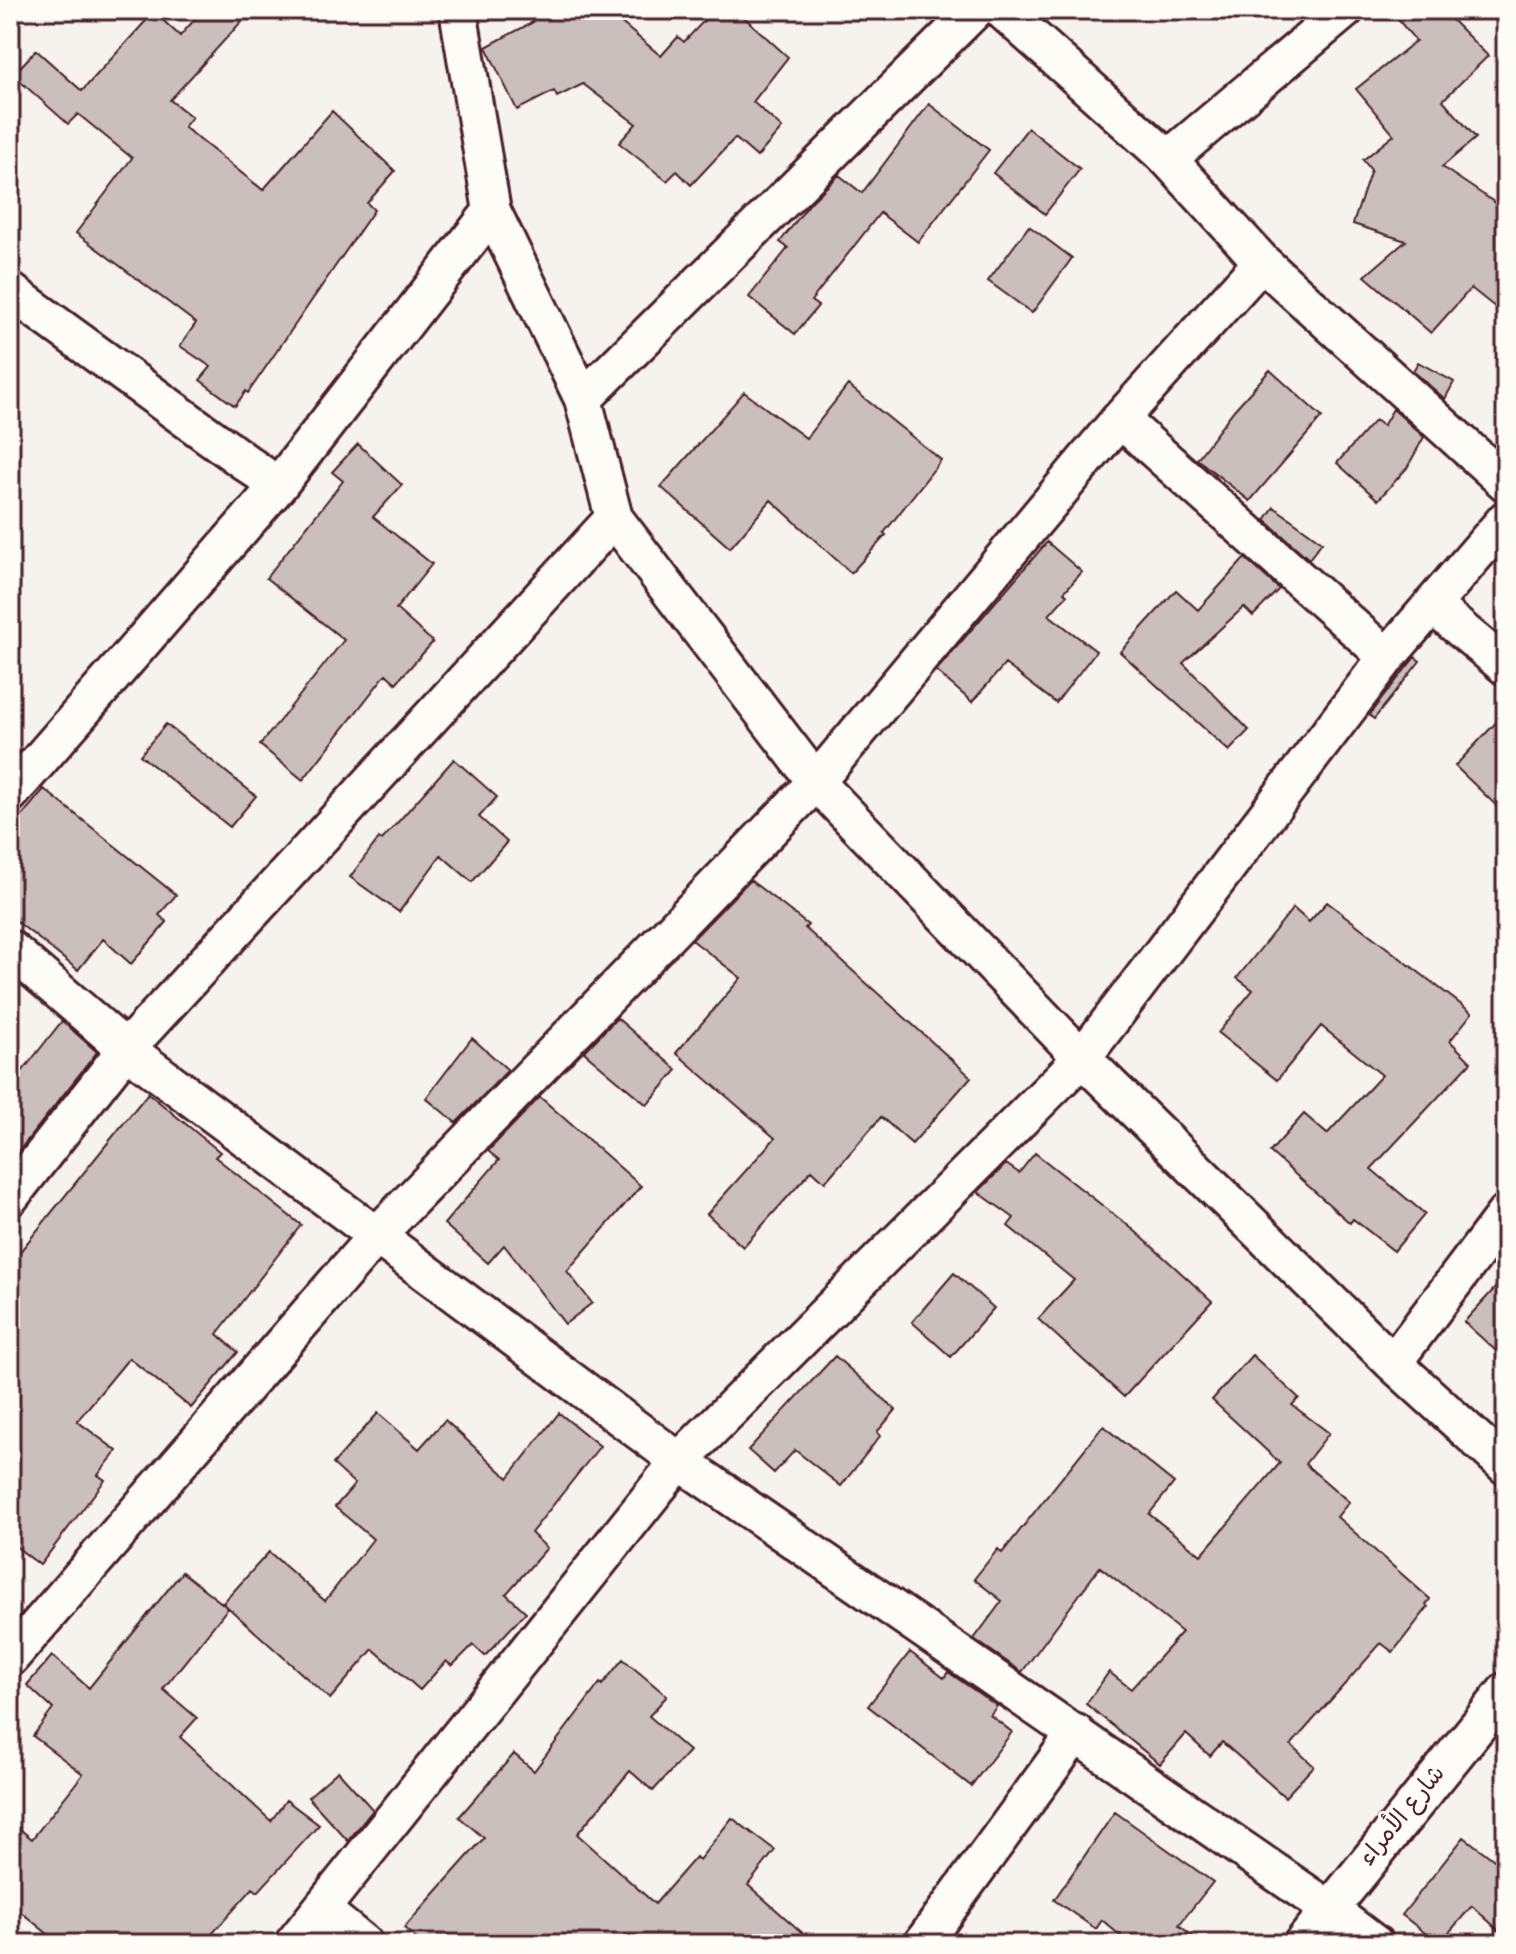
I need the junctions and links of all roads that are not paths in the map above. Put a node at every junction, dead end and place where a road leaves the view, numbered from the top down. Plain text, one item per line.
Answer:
1 (458, 10) edge
2 (975, 10) edge
3 (1002, 10) edge
4 (1345, 10) edge
5 (1168, 159) junction
6 (492, 211) junction
7 (1262, 262) junction
8 (10, 291) edge
9 (583, 399) junction
10 (1120, 419) junction
11 (1506, 483) edge
12 (278, 486) junction
13 (614, 518) junction
14 (1506, 519) edge
15 (1432, 605) junction
16 (1387, 657) junction
17 (1506, 667) edge
18 (816, 782) junction
19 (10, 793) edge
20 (10, 949) edge
21 (126, 1049) junction
22 (1082, 1058) junction
23 (10, 1197) edge
24 (1506, 1213) edge
25 (377, 1235) junction
26 (1393, 1363) junction
27 (679, 1461) junction
28 (1506, 1466) edge
29 (10, 1658) edge
30 (1506, 1691) edge
31 (1076, 1733) junction
32 (1329, 1909) junction
33 (322, 1910) junction
34 (293, 1944) edge
35 (364, 1944) edge
36 (922, 1944) edge
37 (1302, 1944) edge
38 (1375, 1944) edge

1 - 6 street
2 - 9 street
3 - 5 street
4 - 5 street
5 - 7 street
6 - 9 street
6 - 12 street
7 - 10 street
7 - 11 street
8 - 12 street
9 - 13 street
10 - 16 street
10 - 18 street
12 - 19 street
13 - 18 street
13 - 21 street
14 - 15 street
15 - 16 street
15 - 17 street
16 - 22 street
18 - 22 street
18 - 25 street
20 - 21 street
21 - 23 street
21 - 25 street
22 - 26 street
22 - 27 street
24 - 26 street
25 - 27 street
25 - 29 street
26 - 28 street
27 - 31 street
27 - 33 street
30 - 32 street, شارع الأمراء
31 - 32 street
31 - 36 street
32 - 37 street, شارع الأمراء
32 - 38 street
33 - 34 street
33 - 35 street

